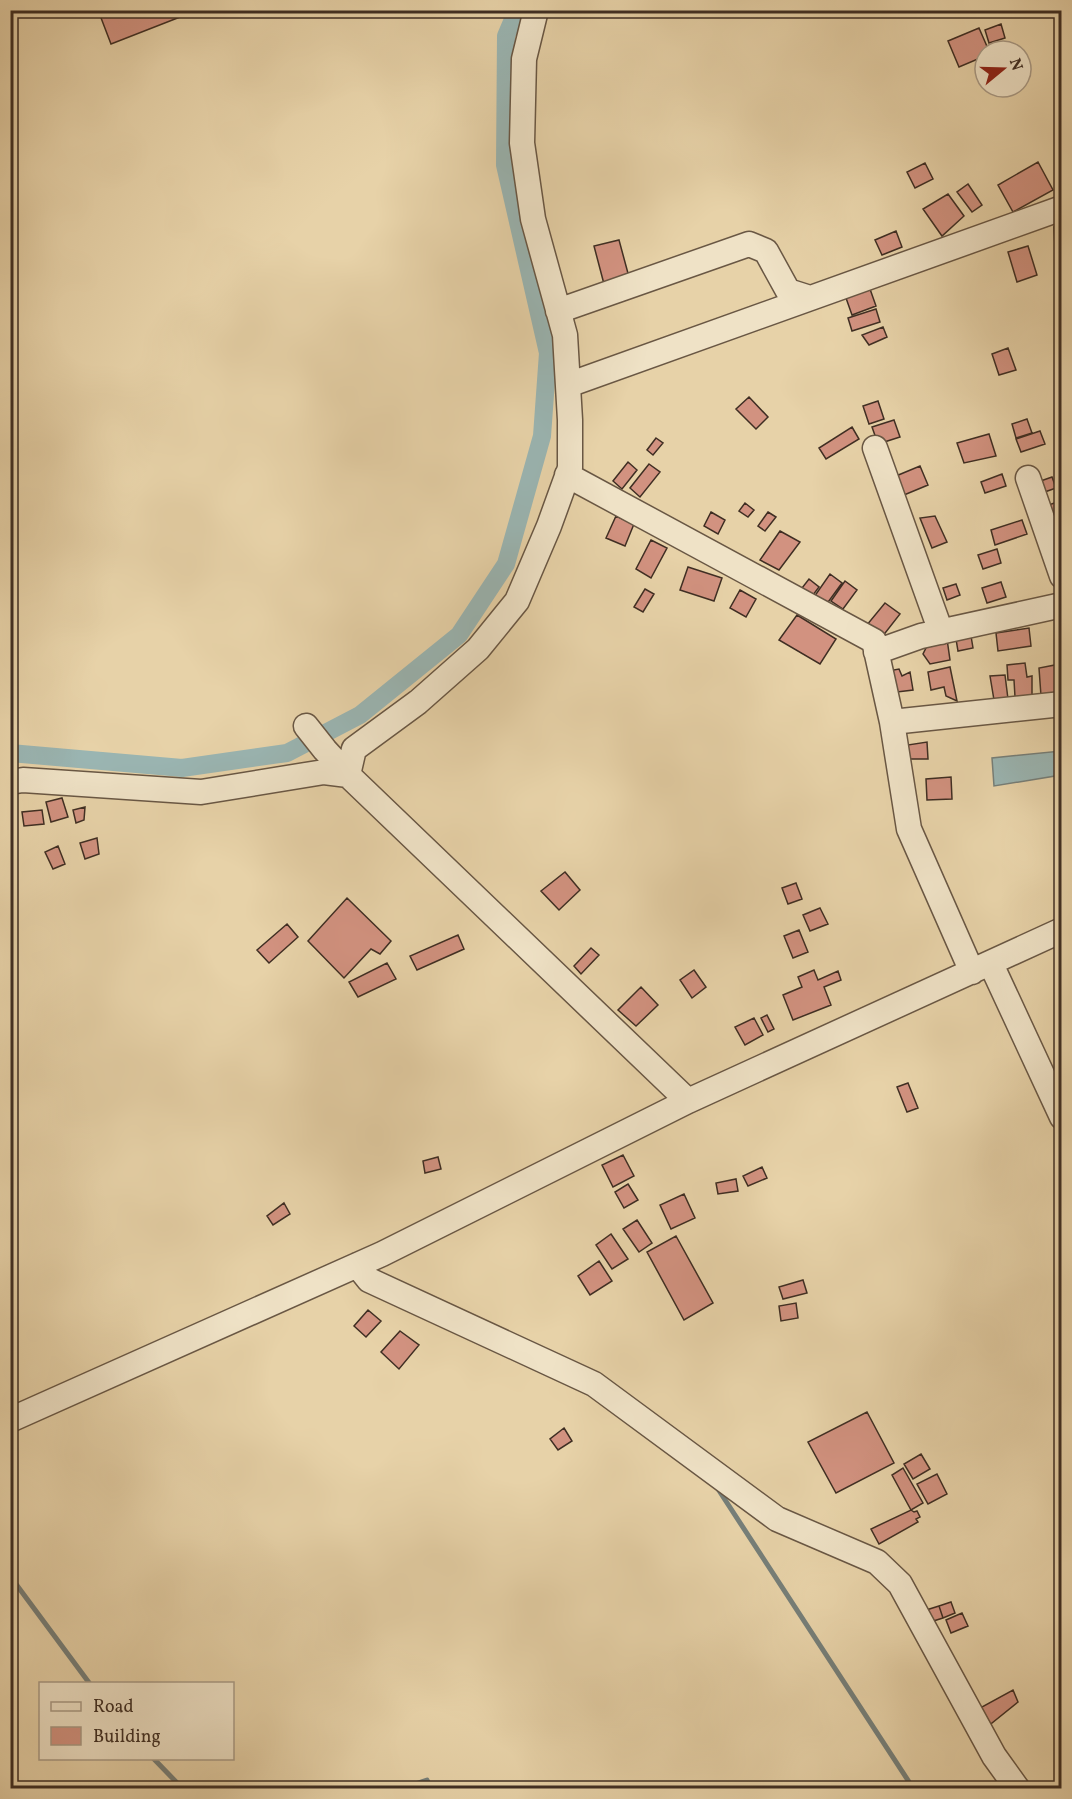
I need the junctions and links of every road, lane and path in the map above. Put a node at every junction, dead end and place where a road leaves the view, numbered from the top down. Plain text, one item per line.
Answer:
1 (536, 10) edge
2 (1062, 208) edge
3 (810, 298) junction
4 (558, 311) junction
5 (568, 385) junction
6 (875, 448) dead end
7 (567, 475) junction
8 (1028, 478) dead end
9 (1062, 576) edge
10 (1062, 605) edge
11 (941, 632) junction
12 (876, 652) junction
13 (1062, 704) edge
14 (892, 722) junction
15 (306, 726) dead end
16 (348, 775) junction
17 (10, 782) edge
18 (1062, 930) edge
19 (981, 968) junction
20 (688, 1101) junction
21 (1062, 1117) edge
22 (357, 1265) junction
23 (10, 1420) edge
24 (1017, 1788) edge

1 - 4 street
2 - 3 street
3 - 4 street
3 - 5 street
4 - 5 street
5 - 7 street
6 - 11 street
7 - 12 street
7 - 16 street
8 - 9 street
10 - 11 street
11 - 12 street
12 - 14 street
13 - 14 street
14 - 19 street
15 - 16 street
16 - 17 street
16 - 20 street
18 - 19 street
19 - 20 street
19 - 21 street
20 - 22 street
22 - 23 street
22 - 24 street

